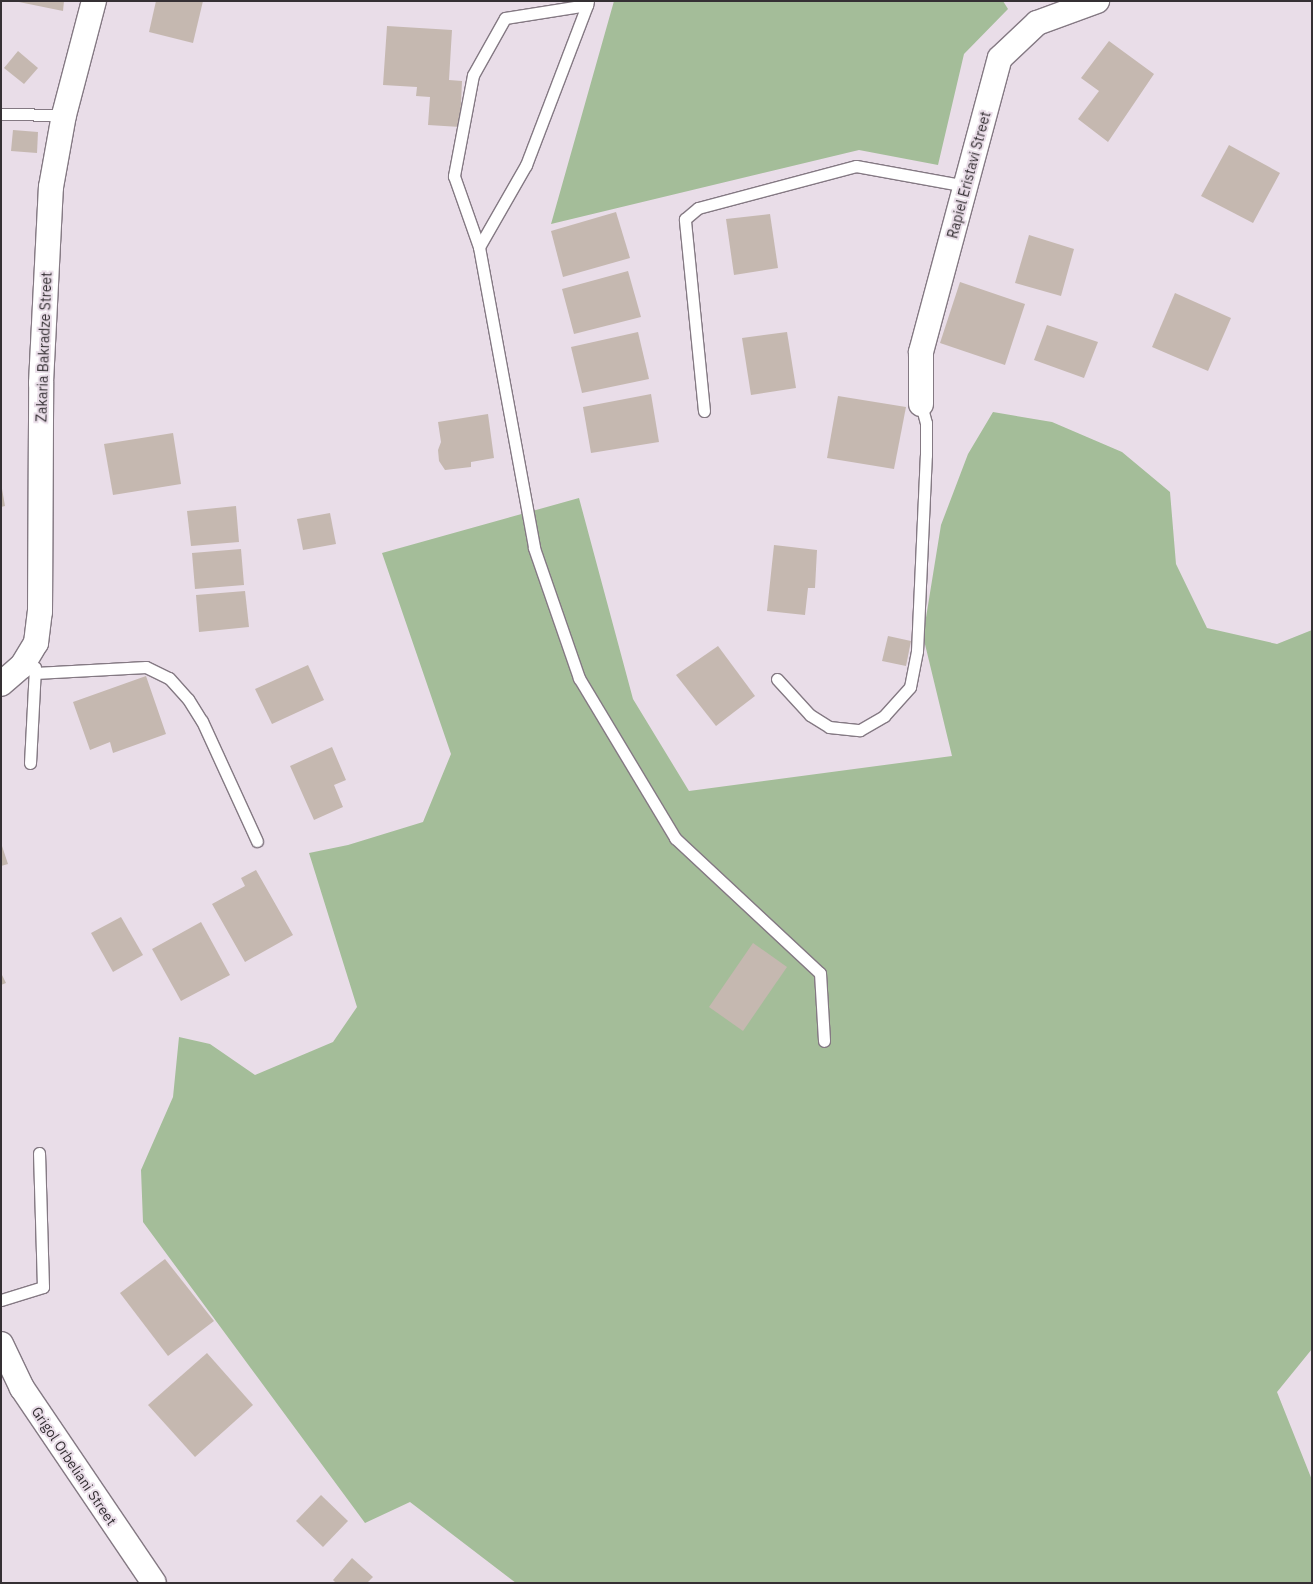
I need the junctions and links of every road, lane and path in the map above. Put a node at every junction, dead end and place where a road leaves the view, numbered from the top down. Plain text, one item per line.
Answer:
1 (94, 1) edge
2 (1097, 1) edge
3 (587, 3) edge
4 (1, 114) edge
5 (64, 115) junction
6 (966, 186) junction
7 (479, 247) junction
8 (920, 404) joint
9 (704, 411) dead end
10 (36, 643) junction
11 (35, 673) junction
12 (777, 679) dead end
13 (1, 684) edge
14 (30, 764) dead end
15 (257, 841) dead end
16 (824, 1041) dead end
17 (39, 1153) dead end
18 (1, 1300) edge
19 (1, 1344) edge
20 (154, 1583) edge

1 - 5 street, Zakaria Bakradze Street
2 - 6 street, Rapiel Eristavi Street
3 - 7 lane
3 - 7 lane
4 - 5 lane
5 - 10 street, Zakaria Bakradze Street
6 - 8 street, Rapiel Eristavi Street
6 - 9 lane
7 - 16 lane
8 - 12 lane
10 - 11 lane
10 - 13 street, Zakaria Bakradze Street
11 - 14 lane
11 - 15 lane
17 - 18 lane
19 - 20 street, Grigol Orbeliani Street

